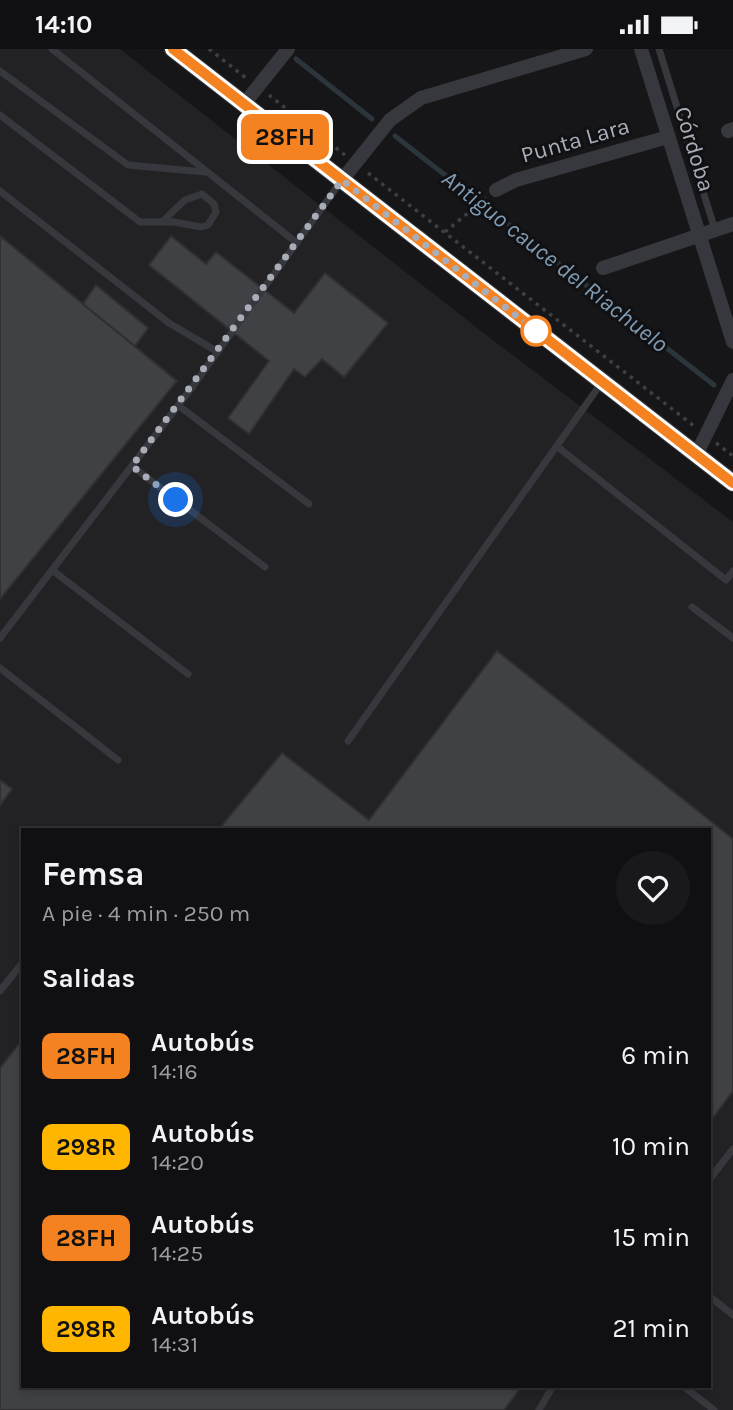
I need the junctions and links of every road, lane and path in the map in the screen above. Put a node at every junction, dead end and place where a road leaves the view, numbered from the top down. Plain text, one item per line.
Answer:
1 (51, 49) edge
2 (173, 49) edge
3 (209, 49) edge
4 (288, 49) edge
5 (586, 49) edge
6 (641, 49) edge
7 (659, 49) edge
8 (0, 71) edge
9 (258, 87) junction
10 (244, 104) junction
11 (0, 115) edge
12 (668, 137) junction
13 (355, 163) junction
14 (205, 172) junction
15 (342, 180) junction
16 (0, 191) edge
17 (493, 193) joint
18 (163, 221) junction
19 (733, 224) edge
20 (715, 230) junction
21 (445, 232) junction
22 (698, 236) junction
23 (297, 243) junction
24 (603, 268) dead end
25 (733, 342) edge
26 (218, 352) junction
27 (733, 380) edge
28 (602, 382) junction
29 (178, 406) junction
30 (706, 435) junction
31 (559, 447) junction
32 (696, 455) junction
33 (733, 456) edge
34 (132, 466) junction
35 (733, 483) edge
36 (309, 505) dead end
37 (265, 567) dead end
38 (52, 570) junction
39 (733, 571) edge
40 (692, 607) dead end
41 (0, 638) edge
42 (733, 638) edge
43 (0, 668) edge
44 (188, 674) dead end
45 (348, 741) dead end
46 (118, 760) dead end
47 (21, 965) edge
48 (0, 991) edge
49 (733, 1149) edge
50 (711, 1177) edge
51 (711, 1298) edge
52 (733, 1315) edge
53 (552, 1388) edge
54 (686, 1388) edge
55 (539, 1410) edge
56 (714, 1410) edge

1 - 14 lane
2 - 10 street
3 - 9 path
4 - 9 street
5 - 13 street
6 - 12 street, Córdoba
7 - 20 lane
8 - 14 lane
9 - 10 street
9 - 13 path
10 - 15 street
11 - 18 lane
12 - 17 street, Punta Lara
12 - 22 street, Córdoba
13 - 15 street
13 - 21 path
14 - 23 lane
15 - 23 lane
15 - 28 street
16 - 26 lane
17 - 21 path
18 - 18 lane
19 - 20 street
20 - 22 street
21 - 30 path
22 - 24 street
22 - 25 street, Córdoba
23 - 26 lane
26 - 29 lane
27 - 30 street
28 - 31 lane
28 - 32 street
29 - 34 lane
29 - 36 lane
30 - 32 street
30 - 33 path
31 - 39 lane
31 - 45 lane
32 - 35 street
34 - 37 lane
34 - 38 lane
38 - 41 lane
38 - 44 lane
40 - 42 lane
43 - 46 lane
47 - 48 lane
49 - 50 lane
51 - 52 lane
53 - 55 lane
54 - 56 lane

